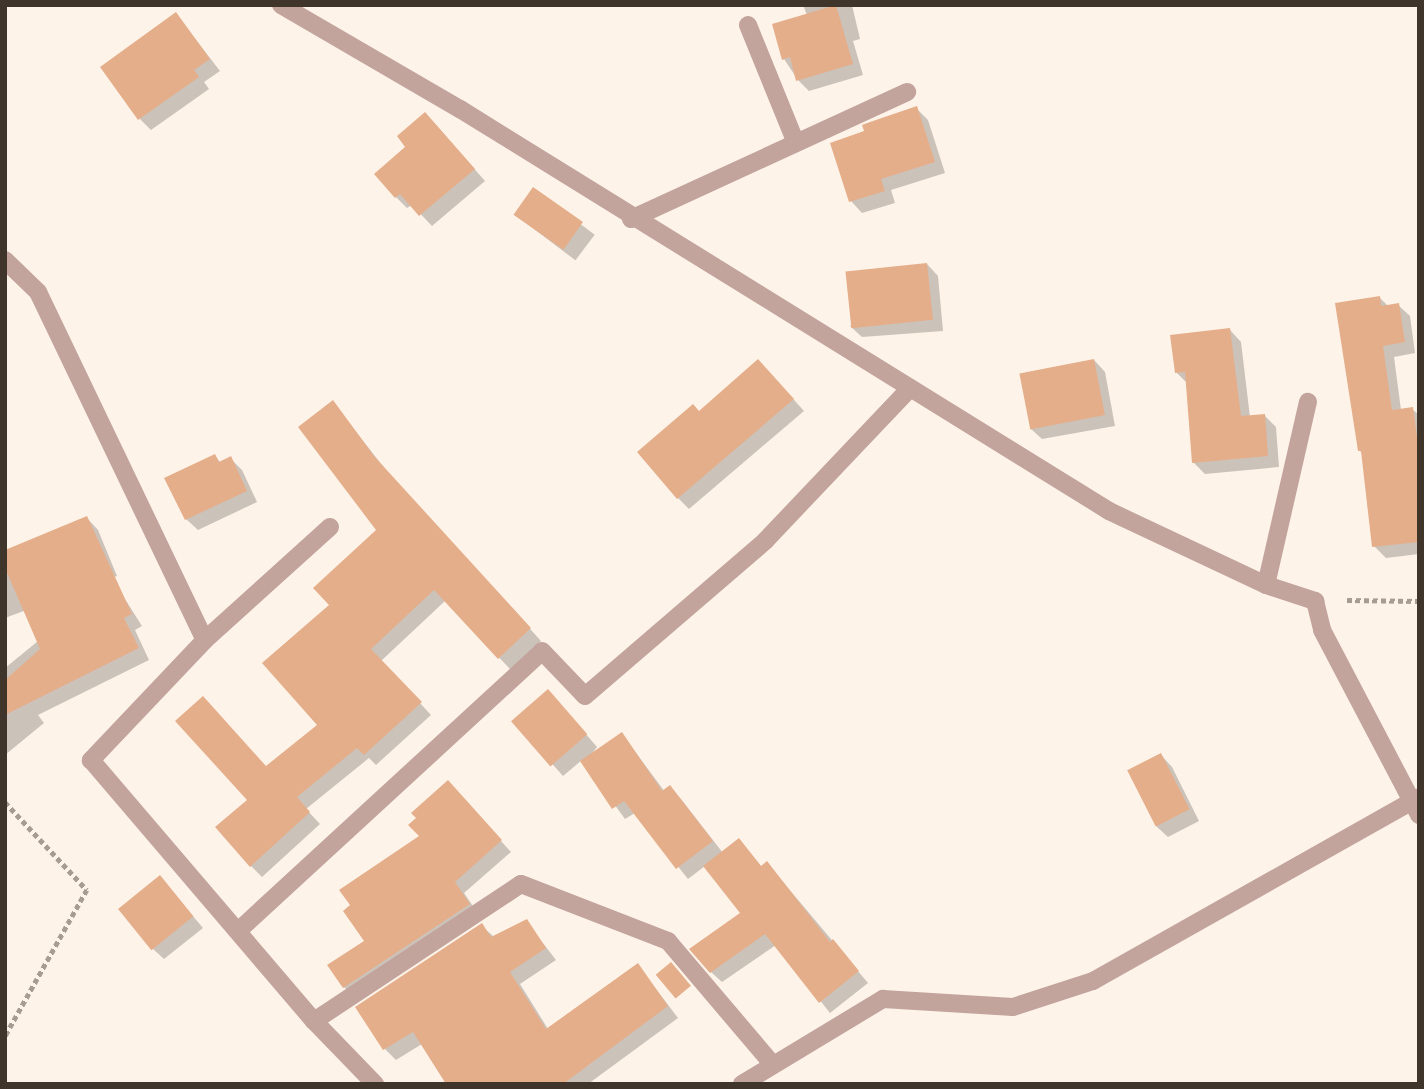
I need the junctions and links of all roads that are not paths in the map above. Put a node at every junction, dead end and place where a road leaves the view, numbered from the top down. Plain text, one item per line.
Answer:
1 (281, 5) edge
2 (748, 25) dead end
3 (907, 92) dead end
4 (796, 143) junction
5 (631, 219) junction
6 (5, 260) edge
7 (910, 388) junction
8 (1308, 402) dead end
9 (330, 527) dead end
10 (1266, 585) junction
11 (205, 640) junction
12 (1416, 805) edge
13 (238, 931) junction
14 (314, 1021) junction
15 (773, 1066) junction
16 (375, 1084) edge
17 (742, 1084) edge

1 - 5 street
2 - 4 street
3 - 4 street
4 - 5 street
5 - 7 street
6 - 11 street
7 - 10 street
7 - 13 street
8 - 10 street
9 - 11 street
10 - 12 street
11 - 13 street
12 - 15 street
13 - 14 street
14 - 15 street
14 - 16 street
15 - 17 street

